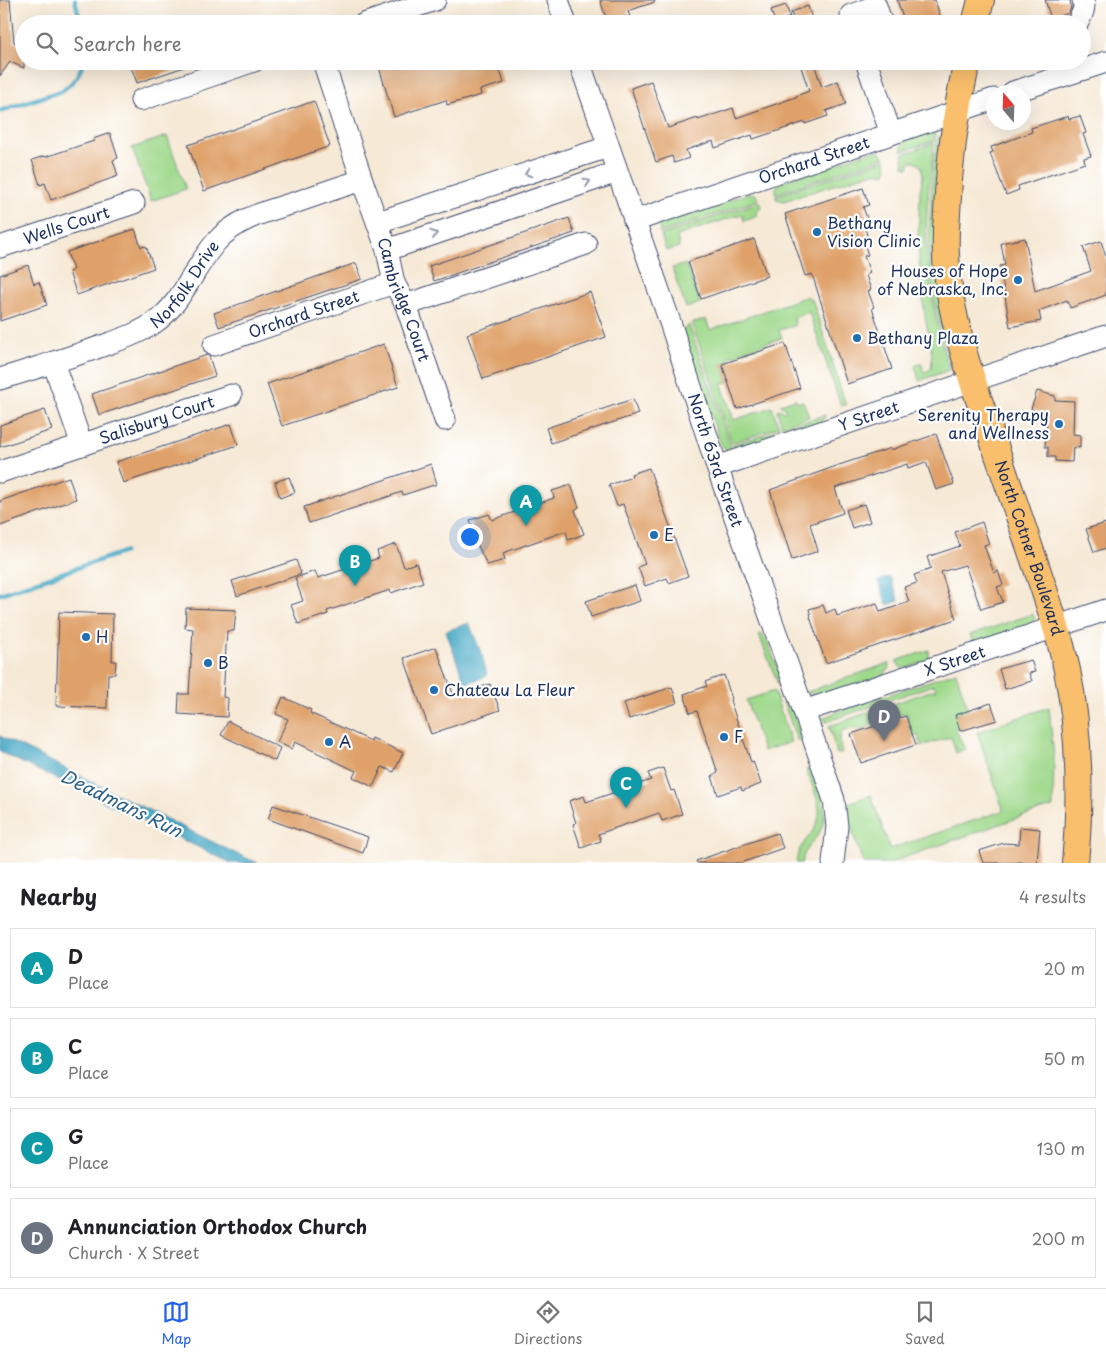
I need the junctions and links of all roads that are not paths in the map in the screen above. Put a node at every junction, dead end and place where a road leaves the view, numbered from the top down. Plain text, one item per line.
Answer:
1 (435, 0) edge
2 (558, 0) edge
3 (981, 0) edge
4 (1083, 0) edge
5 (850, 13) edge
6 (391, 15) edge
7 (563, 15) edge
8 (879, 15) edge
9 (977, 15) edge
10 (1082, 15) edge
11 (1106, 62) edge
12 (1091, 67) edge
13 (228, 70) edge
14 (326, 70) edge
15 (582, 70) edge
16 (869, 70) edge
17 (965, 70) edge
18 (1081, 70) edge
19 (1031, 86) edge
20 (141, 100) dead end
21 (986, 102) edge
22 (957, 111) junction
23 (891, 134) junction
24 (608, 146) junction
25 (617, 172) junction
26 (362, 180) junction
27 (134, 203) dead end
28 (634, 221) junction
29 (378, 222) junction
30 (586, 244) dead end
31 (0, 247) edge
32 (387, 250) junction
33 (394, 283) junction
34 (406, 305) junction
35 (1106, 336) edge
36 (214, 345) dead end
37 (54, 362) junction
38 (0, 379) edge
39 (973, 381) junction
40 (231, 395) dead end
41 (444, 420) dead end
42 (82, 445) junction
43 (718, 467) junction
44 (0, 472) edge
45 (1106, 610) edge
46 (1056, 627) junction
47 (804, 711) junction
48 (833, 863) edge
49 (1074, 863) edge

1 - 6 street
2 - 7 street
3 - 9 main road
4 - 10 street
5 - 8 street
11 - 12 street
13 - 20 street
14 - 26 street, Cambridge Court
15 - 24 street, North 63rd Street
16 - 23 street
17 - 22 main road, North Cotner Boulevard
18 - 19 street
21 - 22 street, Orchard Street
22 - 23 street, Orchard Street
22 - 39 main road, North Cotner Boulevard
23 - 28 street, Orchard Street
24 - 25 street, North 63rd Street
24 -> 29 street
25 - 28 street, North 63rd Street
32 -> 25 street
26 - 29 street, Cambridge Court
26 - 37 street, Norfolk Drive
27 - 31 street, Wells Court
28 - 43 street, North 63rd Street
29 - 32 street, Cambridge Court
30 - 34 street
32 - 33 street, Cambridge Court
33 - 34 street, Cambridge Court
33 - 36 street, Orchard Street
34 - 41 street, Cambridge Court
35 - 39 street, Y Street
37 - 38 street, Norfolk Drive
37 - 42 street, Salisbury Court
39 - 43 street, Y Street
39 - 46 main road, North Cotner Boulevard
40 - 42 street, Salisbury Court
42 - 44 street, Salisbury Court
43 - 47 street, North 63rd Street
45 - 46 street, X Street
46 - 47 street, X Street
46 - 49 main road, North Cotner Boulevard
47 - 48 street, North 63rd Street

